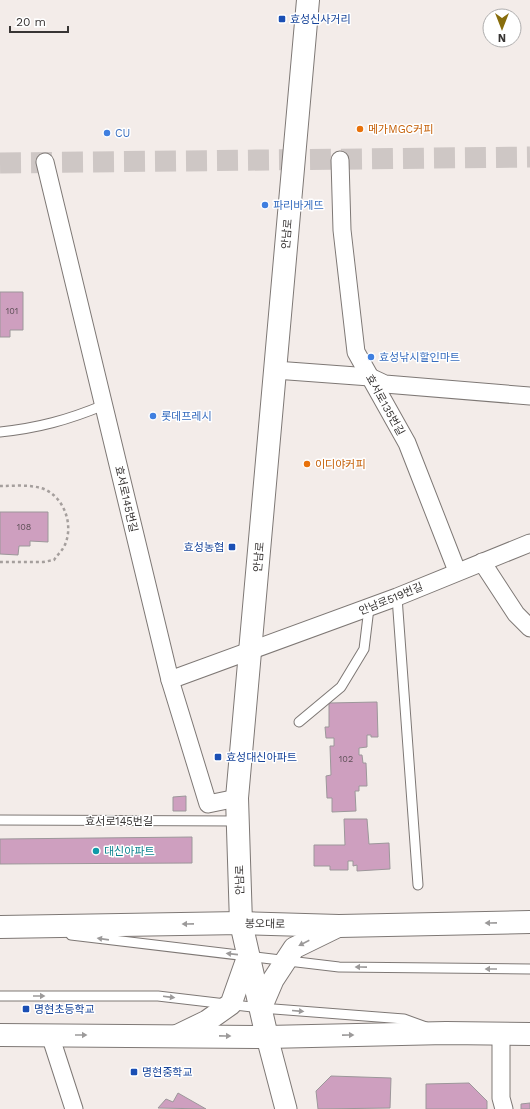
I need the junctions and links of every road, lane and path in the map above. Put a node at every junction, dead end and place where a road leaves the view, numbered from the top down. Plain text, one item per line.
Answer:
1 (308, 0) edge
2 (340, 160) dead end
3 (46, 162) dead end
4 (275, 370) junction
5 (370, 377) junction
6 (530, 396) edge
7 (104, 405) junction
8 (0, 432) edge
9 (0, 486) edge
10 (530, 543) edge
11 (0, 562) edge
12 (482, 562) junction
13 (457, 572) junction
14 (397, 597) junction
15 (369, 608) junction
16 (530, 628) edge
17 (250, 652) junction
18 (170, 680) junction
19 (299, 722) dead end
20 (237, 798) junction
21 (0, 820) edge
22 (238, 821) junction
23 (418, 885) dead end
24 (530, 922) edge
25 (241, 923) junction
26 (339, 926) junction
27 (5, 927) edge
28 (248, 956) junction
29 (287, 960) junction
30 (530, 969) edge
31 (0, 996) edge
32 (231, 1004) junction
33 (261, 1008) junction
34 (446, 1033) junction
35 (501, 1034) junction
36 (530, 1034) edge
37 (0, 1035) edge
38 (50, 1035) junction
39 (176, 1036) junction
40 (267, 1037) junction
41 (74, 1109) edge
42 (286, 1109) edge
43 (504, 1109) edge

1 - 4 main road, 안남로
2 - 5 street, 효서로135번길
3 - 7 street, 효서로145번길
4 - 5 street
4 - 17 main road, 안남로
5 - 6 street
5 - 13 street, 효서로135번길
7 - 8 lane
7 - 18 street, 효서로145번길
9 - 11 path
10 - 12 street, 안남로519번길
12 - 13 street, 안남로519번길
12 - 16 street
13 - 14 street, 안남로519번길
14 - 15 street, 안남로519번길
14 - 23 lane
15 - 17 street, 안남로519번길
15 - 19 lane
17 - 18 street, 안남로519번길
17 - 20 main road, 안남로
18 - 20 street, 효서로145번길
20 - 22 main road, 안남로
21 - 22 lane, 효서로145번길
22 - 25 main road, 안남로
24 -> 26 main road, 봉오대로
25 - 26 main road, 봉오대로
25 -> 27 main road, 봉오대로
25 - 28 main road, 안남로
26 -> 29 street
28 -> 27 lane
28 - 29 lane
28 - 32 street
28 - 33 main road, 안남로
30 -> 29 lane
29 - 33 street
31 -> 32 lane
32 - 33 lane
32 - 39 street
33 -> 34 lane
33 - 40 main road, 안남로
34 - 35 main road
40 -> 34 main road
35 - 36 main road
35 - 43 street
37 - 38 main road
38 -> 39 main road
38 - 41 street
39 -> 40 main road
40 - 42 street, 안남로

